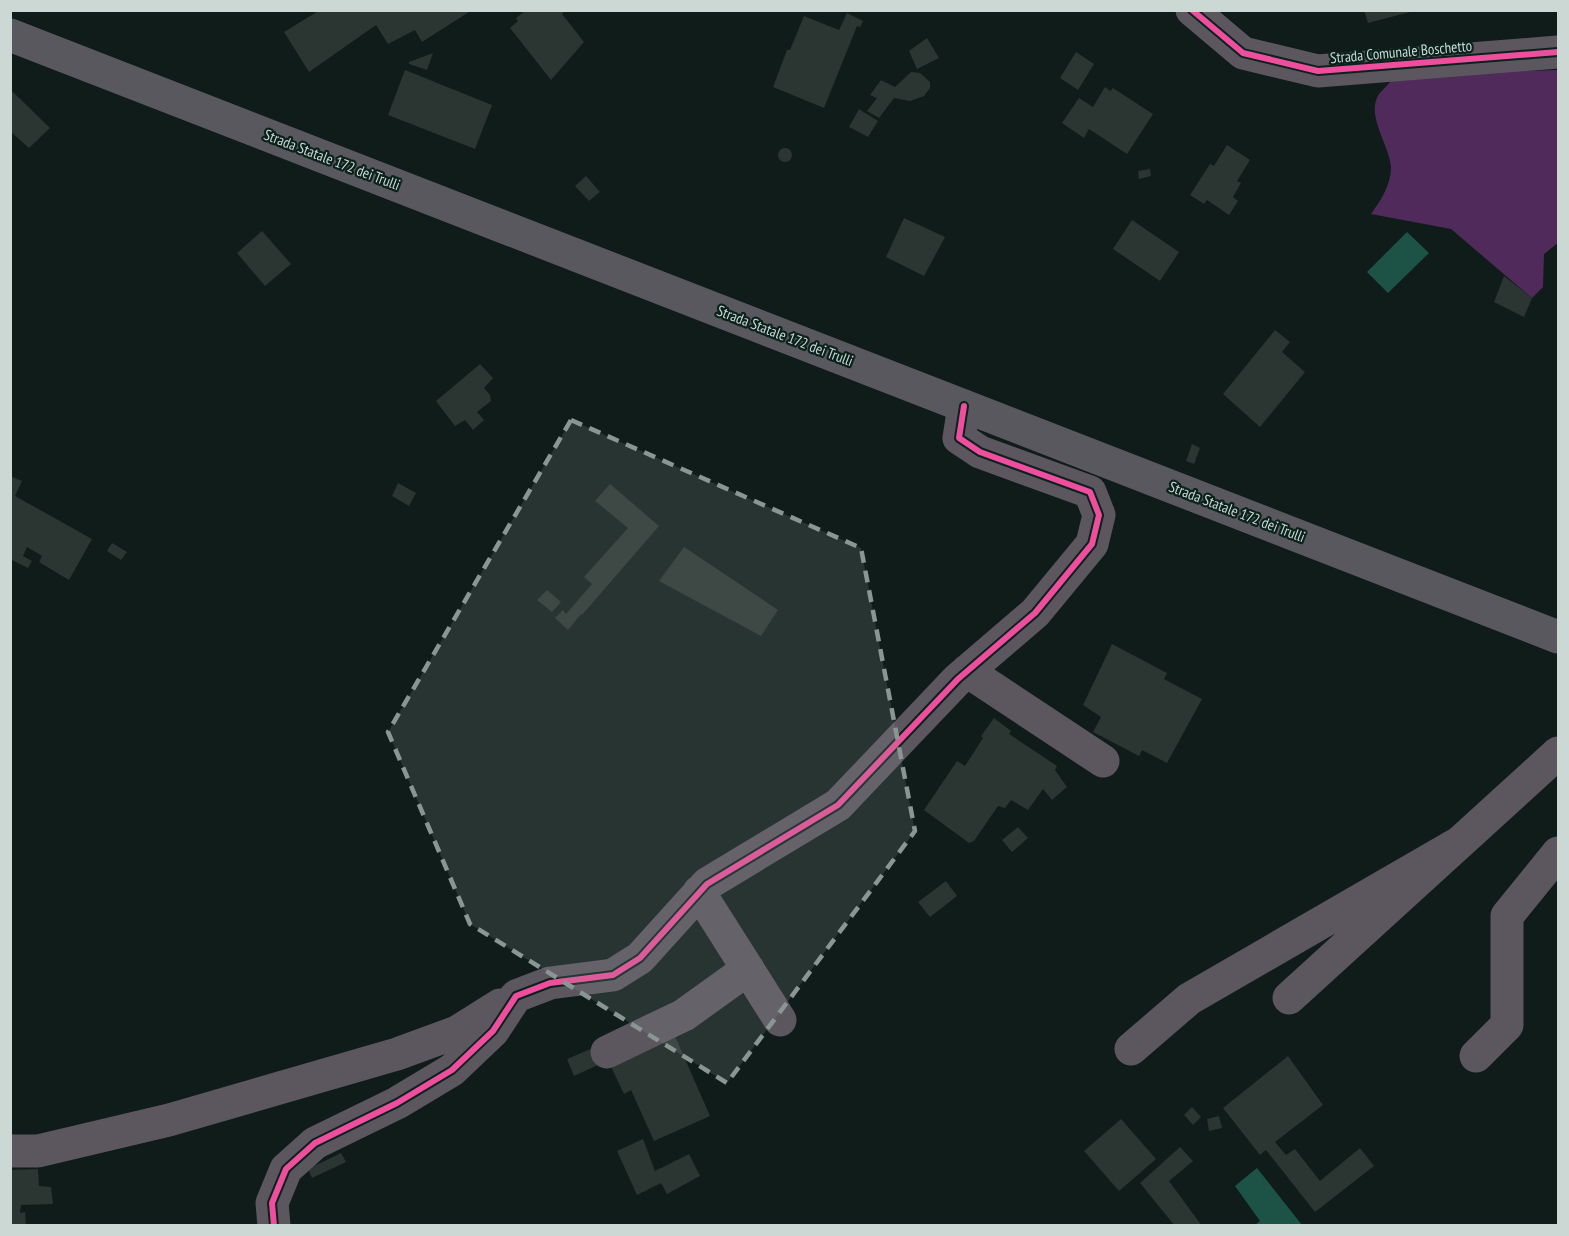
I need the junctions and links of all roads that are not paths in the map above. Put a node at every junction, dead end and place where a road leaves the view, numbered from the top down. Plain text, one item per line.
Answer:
1 (1192, 10) edge
2 (10, 35) edge
3 (1558, 52) edge
4 (964, 406) junction
5 (1558, 637) edge
6 (967, 671) junction
7 (1558, 753) edge
8 (1103, 760) dead end
9 (1457, 844) junction
10 (1558, 853) edge
11 (699, 892) junction
12 (748, 969) junction
13 (516, 996) junction
14 (1289, 998) dead end
15 (780, 1020) dead end
16 (1131, 1049) dead end
17 (607, 1052) dead end
18 (1476, 1056) dead end
19 (10, 1151) edge
20 (274, 1226) edge

1 - 3 street, Strada Comunale Boschetto
2 - 4 main road, Strada Statale 172 dei Trulli
4 - 5 main road, Strada Statale 172 dei Trulli
4 - 6 street
6 - 8 street
6 - 11 street
7 - 9 street
9 - 14 street
9 - 16 street
10 - 18 street
11 - 12 street
11 - 13 street
12 - 15 street
12 - 17 street
13 - 19 street
13 - 20 street

